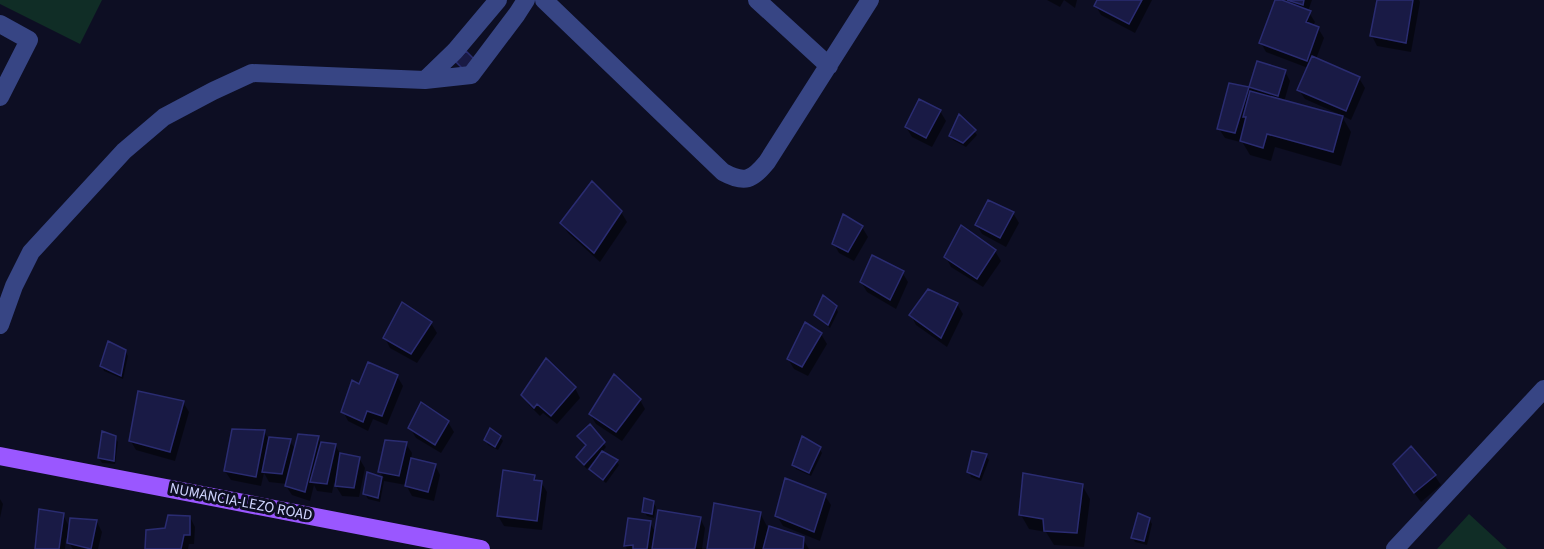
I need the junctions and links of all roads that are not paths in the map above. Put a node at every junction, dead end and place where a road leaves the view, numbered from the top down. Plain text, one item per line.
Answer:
1 (498, 0) edge
2 (526, 0) edge
3 (544, 0) edge
4 (757, 0) edge
5 (870, 0) edge
6 (0, 24) edge
7 (829, 66) junction
8 (425, 80) junction
9 (0, 97) edge
10 (0, 325) edge
11 (1544, 389) edge
12 (0, 456) edge
13 (481, 549) edge
14 (1395, 549) edge

1 - 8 street
2 - 8 street
3 - 7 street
4 - 7 street
5 - 7 street
6 - 9 street
8 - 10 street
11 - 14 street
12 - 13 main road, NUMANCIA-LEZO ROAD

